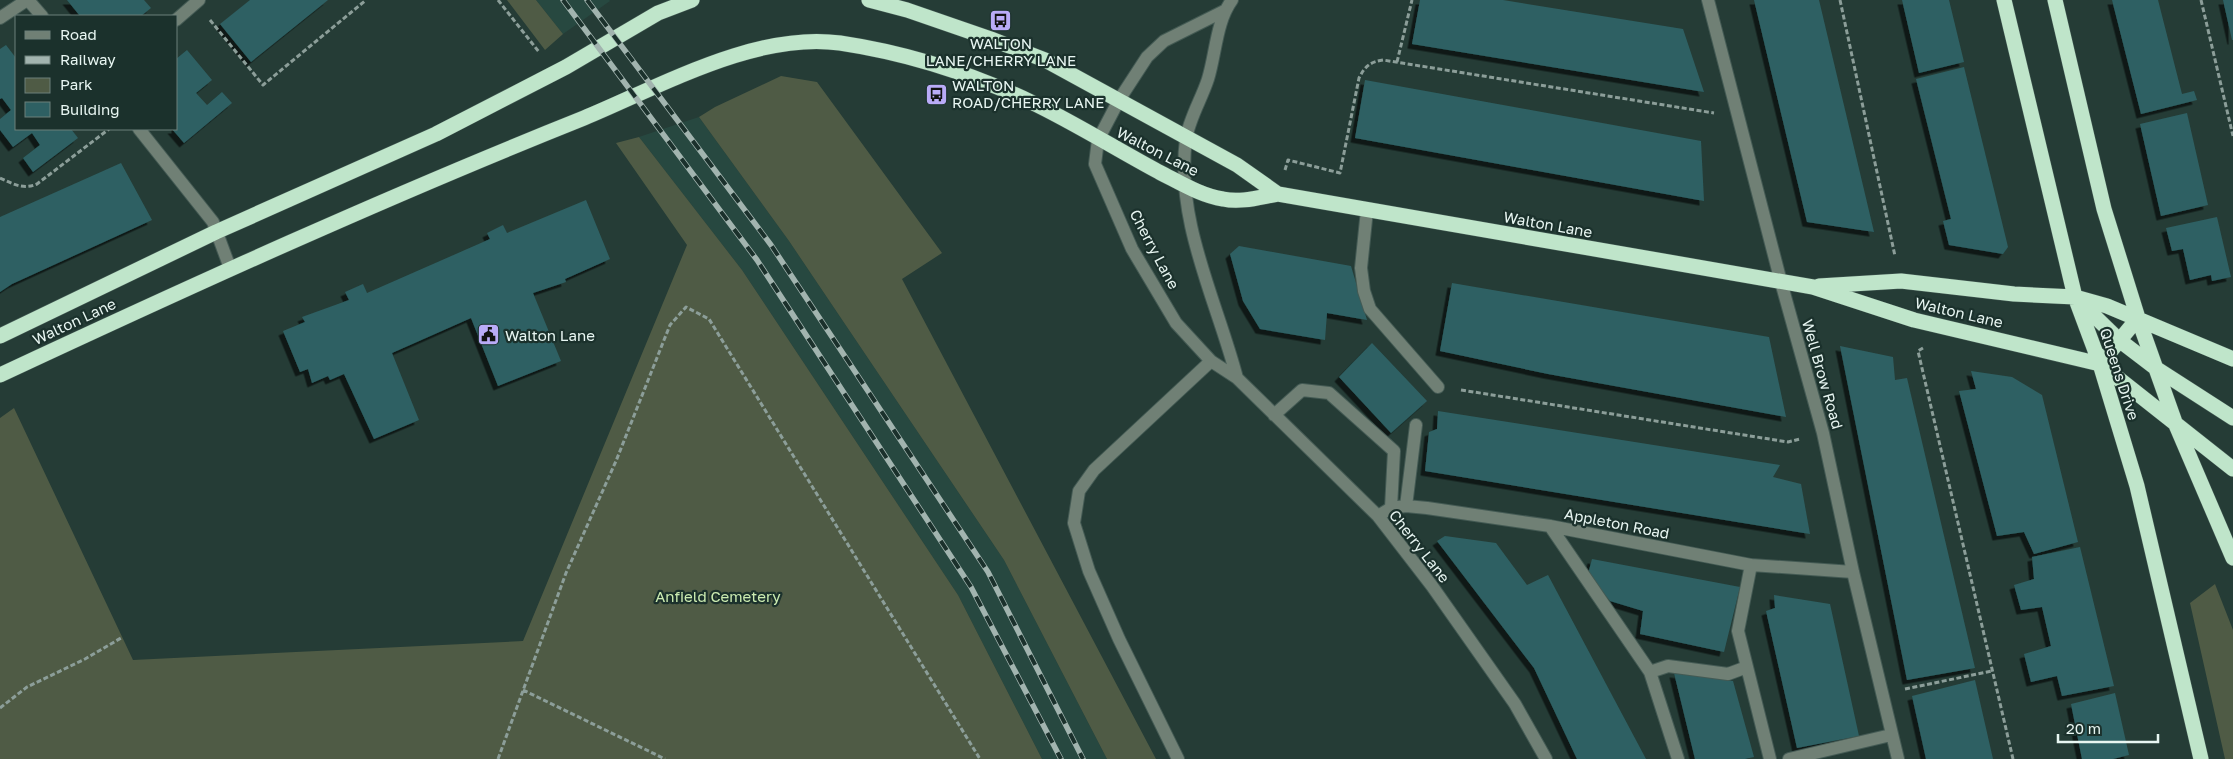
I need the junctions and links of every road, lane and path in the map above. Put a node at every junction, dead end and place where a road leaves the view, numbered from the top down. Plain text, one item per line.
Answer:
1 (27, 0) edge
2 (366, 0) edge
3 (498, 0) edge
4 (692, 0) edge
5 (869, 0) edge
6 (1232, 0) edge
7 (1412, 0) edge
8 (1706, 0) edge
9 (1840, 0) edge
10 (2004, 0) edge
11 (2055, 0) edge
12 (2201, 0) edge
13 (197, 1) edge
14 (909, 5) edge
15 (662, 6) edge
16 (1224, 11) junction
17 (41, 15) edge
18 (0, 18) edge
19 (178, 18) edge
20 (1397, 62) junction
21 (555, 72) junction
22 (1119, 100) junction
23 (1738, 116) junction
24 (108, 130) edge
25 (140, 130) edge
26 (2233, 136) edge
27 (1186, 138) junction
28 (1098, 140) junction
29 (0, 178) edge
30 (1185, 186) junction
31 (1278, 194) junction
32 (1367, 210) junction
33 (216, 232) junction
34 (230, 268) junction
35 (1901, 281) junction
36 (1780, 282) junction
37 (1813, 287) junction
38 (2075, 297) junction
39 (2138, 318) junction
40 (1936, 325) junction
41 (0, 336) edge
42 (2119, 340) junction
43 (2233, 359) edge
44 (1211, 361) junction
45 (2100, 364) junction
46 (2157, 369) junction
47 (0, 375) edge
48 (1237, 378) junction
49 (1438, 387) joint
50 (1274, 414) junction
51 (2233, 418) edge
52 (1416, 425) dead end
53 (2176, 425) junction
54 (1823, 433) junction
55 (2233, 469) edge
56 (1406, 506) junction
57 (1391, 508) junction
58 (1378, 516) junction
59 (1550, 526) junction
60 (2233, 558) edge
61 (1752, 565) junction
62 (1853, 572) junction
63 (121, 638) dead end
64 (1747, 667) junction
65 (1992, 671) junction
66 (1650, 672) junction
67 (523, 690) junction
68 (1883, 694) junction
69 (0, 708) edge
70 (1891, 734) junction
71 (498, 759) edge
72 (665, 759) edge
73 (980, 759) edge
74 (1178, 759) edge
75 (1546, 759) edge
76 (1678, 759) edge
77 (1770, 759) edge
78 (1789, 759) edge
79 (1898, 759) edge
80 (2013, 759) edge
81 (2201, 759) edge

1 - 17 street
1 - 18 street
2 - 13 path
3 - 21 path
4 - 15 highway, Walton Lane
5 - 14 highway, Walton Lane
6 - 16 street
7 - 20 path
8 - 23 street, Well Brow Road
9 - 35 path
10 - 38 highway, Queens Drive
11 - 39 highway
12 - 26 path
13 - 19 street
14 - 22 highway, Walton Lane
15 - 21 highway, Walton Lane
16 - 22 street
16 - 27 street, Cherry Lane
20 - 23 path
20 - 31 path
21 - 33 highway, Walton Lane
22 - 27 highway, Walton Lane
22 - 28 street
23 - 36 street, Well Brow Road
24 - 29 path
25 - 33 street
27 - 30 street, Cherry Lane
27 - 31 highway, Walton Lane
28 - 30 highway, Walton Lane
28 - 34 highway, Walton Lane
28 - 44 street, Cherry Lane
30 - 31 highway, Walton Lane
30 - 48 street, Cherry Lane
31 - 32 highway, Walton Lane
32 - 36 highway, Walton Lane
32 - 49 street
33 - 34 street
33 - 41 highway, Walton Lane
34 - 47 highway, Walton Lane
35 - 37 highway, Walton Lane
35 - 38 highway, Walton Lane
36 - 37 highway, Walton Lane
36 - 54 street, Well Brow Road
37 - 40 highway, Walton Lane
38 - 39 highway, Walton Lane
38 - 42 highway
38 - 45 highway, Queens Drive
39 - 42 highway
39 - 43 highway, Walton Lane
39 - 46 highway
40 - 45 highway, Walton Lane
40 - 65 path
42 - 45 highway
42 - 46 highway
44 - 48 street, Cherry Lane
44 - 74 street
45 - 53 highway
45 - 81 highway, Queens Drive
46 - 51 highway
46 - 53 highway
48 - 50 street, Cherry Lane
49 - 54 path
50 - 57 street
50 - 58 street, Cherry Lane
52 - 56 street
53 - 55 highway
53 - 60 highway
54 - 62 street, Well Brow Road
56 - 57 street, Appleton Road
56 - 59 street, Appleton Road
57 - 58 street, Appleton Road
58 - 75 street, Cherry Lane
59 - 61 street, Appleton Road
59 - 66 street
61 - 62 street, Appleton Road
61 - 64 street
62 - 68 street, Well Brow Road
63 - 69 path
64 - 66 street
64 - 77 street
65 - 68 path
65 - 80 path
66 - 76 street
67 - 71 path
67 - 72 path
67 - 73 path
68 - 70 street, Well Brow Road
70 - 78 street
70 - 79 street, Well Brow Road

